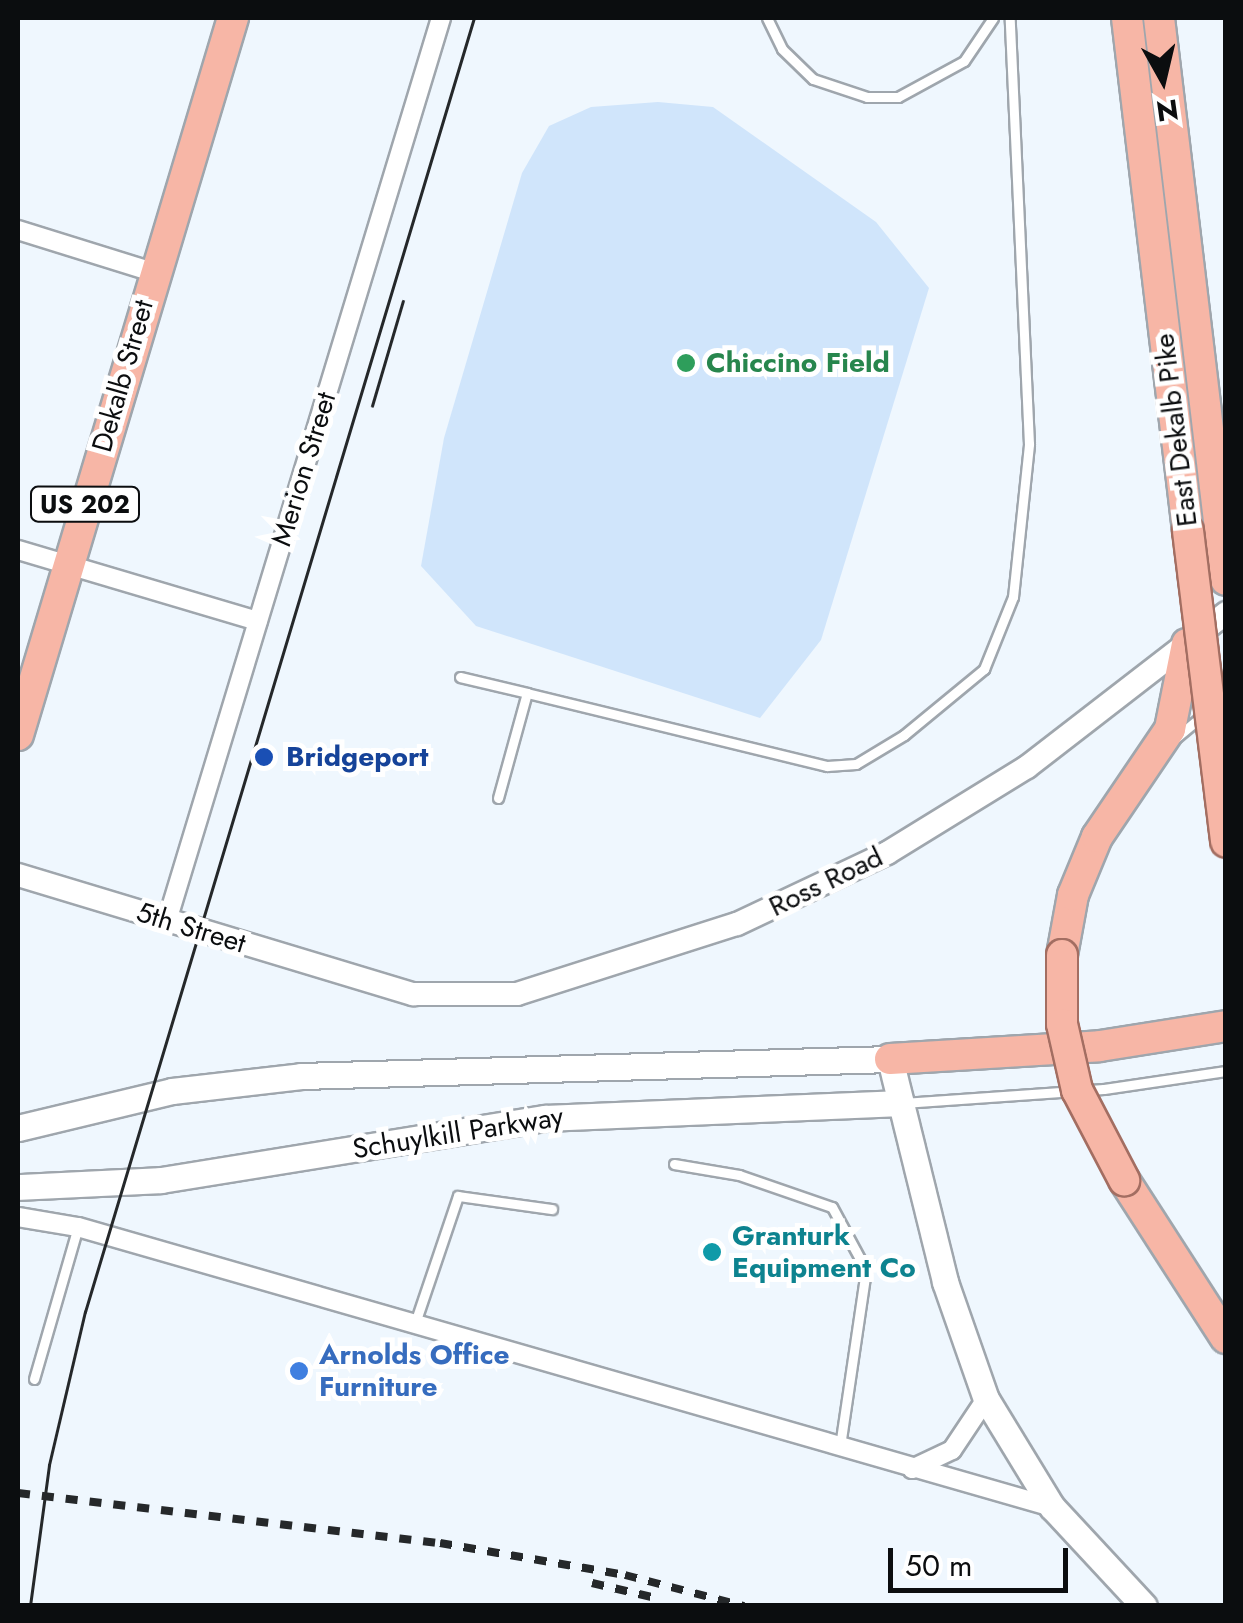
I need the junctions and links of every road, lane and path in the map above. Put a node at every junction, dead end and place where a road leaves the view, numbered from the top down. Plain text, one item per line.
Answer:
1 (233, 18) edge
2 (441, 18) edge
3 (767, 18) edge
4 (993, 18) edge
5 (1010, 18) edge
6 (1127, 18) edge
7 (1159, 18) edge
8 (18, 230) edge
9 (154, 272) junction
10 (18, 550) edge
11 (67, 565) junction
12 (1226, 580) edge
13 (1226, 612) edge
14 (258, 622) junction
15 (1187, 644) junction
16 (460, 677) dead end
17 (527, 693) junction
18 (1222, 700) dead end
19 (18, 735) edge
20 (1150, 763) junction
21 (498, 798) dead end
22 (1226, 842) edge
23 (18, 875) edge
24 (167, 921) junction
25 (364, 982) joint
26 (1226, 1026) edge
27 (890, 1059) junction
28 (1226, 1070) edge
29 (900, 1103) junction
30 (19, 1127) edge
31 (674, 1164) dead end
32 (18, 1187) edge
33 (552, 1209) dead end
34 (18, 1217) edge
35 (78, 1227) junction
36 (414, 1325) junction
37 (1226, 1338) edge
38 (34, 1379) dead end
39 (986, 1398) junction
40 (840, 1449) junction
41 (911, 1470) junction
42 (1052, 1507) junction
43 (1144, 1606) edge

1 - 9 highway, Dekalb Street / US 202
2 - 14 street, Merion Street
3 - 4 lane
5 - 17 lane
6 - 22 highway, East Dekalb Pike, bridge
7 - 12 highway, East Dekalb Pike
8 - 9 street
9 - 11 highway, Dekalb Street / US 202
10 - 11 street
11 - 14 street
11 - 19 highway, Dekalb Street / US 202
13 - 15 street, Ross Road
14 - 24 street, Merion Street
15 - 20 highway
15 - 25 street, Ross Road
16 - 17 lane
17 - 21 lane
18 - 20 lane
20 - 37 highway, bridge
23 - 24 street, 5th Street
24 - 25 street, 5th Street
26 - 27 highway
27 - 29 main road
27 - 30 main road, Schuylkill Parkway
28 - 29 lane
29 - 32 main road, Schuylkill Parkway
29 - 39 main road
31 - 40 lane
33 - 36 lane
34 - 35 street
35 - 36 street
35 - 38 lane
36 - 40 street
39 - 41 street
39 - 42 main road
40 - 41 street
41 - 42 street
42 - 43 main road

